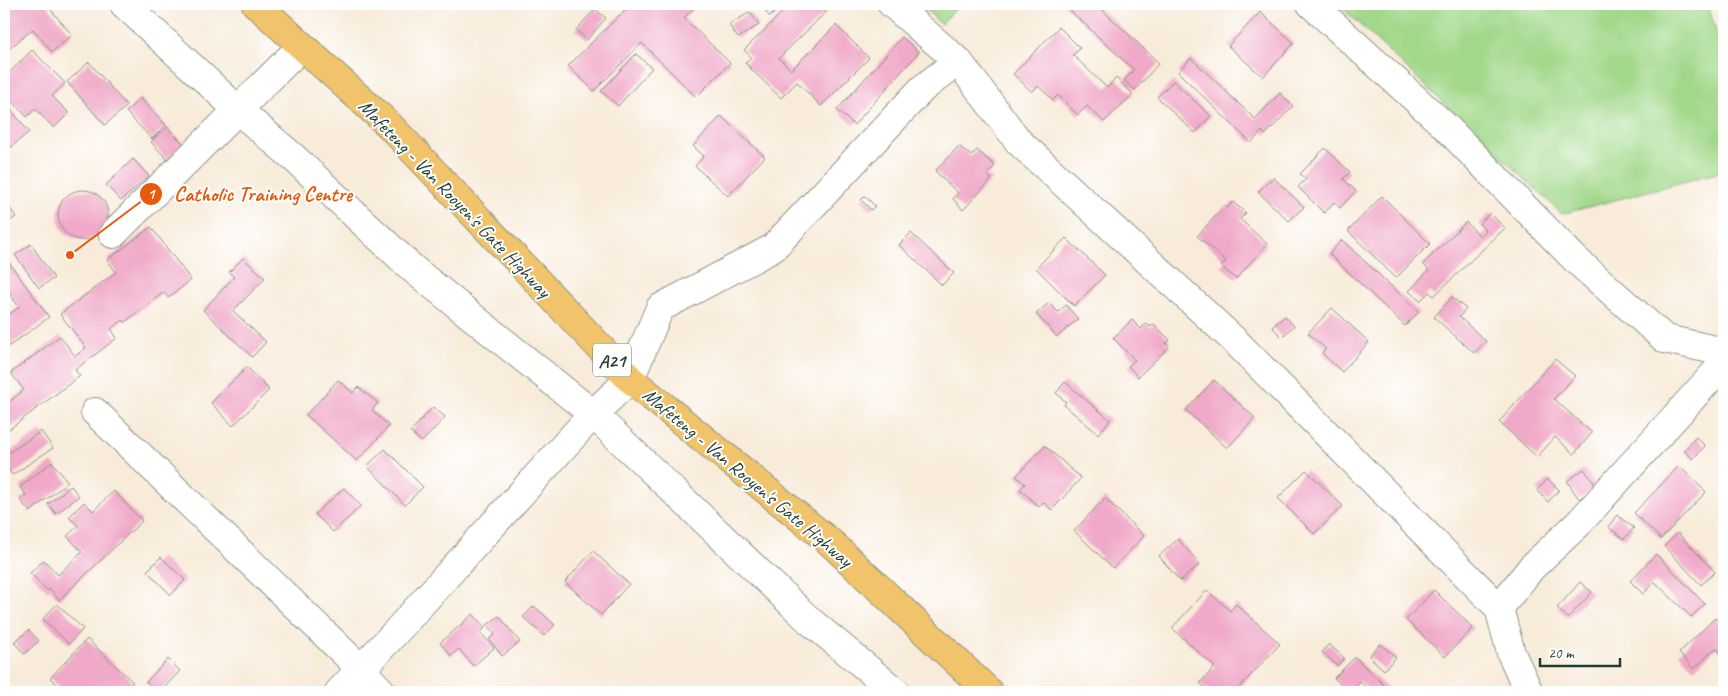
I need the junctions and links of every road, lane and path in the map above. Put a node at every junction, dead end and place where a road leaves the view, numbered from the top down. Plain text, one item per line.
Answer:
1 (124, 4) edge
2 (256, 4) edge
3 (892, 4) edge
4 (1311, 4) edge
5 (302, 46) junction
6 (958, 61) junction
7 (238, 110) junction
8 (113, 234) dead end
9 (1724, 352) edge
10 (1724, 363) edge
11 (630, 379) junction
12 (95, 412) dead end
13 (593, 414) junction
14 (1498, 608) junction
15 (361, 669) junction
16 (985, 691) edge
17 (339, 692) edge
18 (382, 692) edge
19 (896, 692) edge
20 (1529, 692) edge

1 - 7 street
2 - 5 main road, Mafeteng - Van Rooyen's Gate Highway / A21
3 - 6 street
4 - 9 street
5 - 7 street
5 - 11 main road, Mafeteng - Van Rooyen's Gate Highway / A21
6 - 11 street
6 - 14 street
7 - 8 street
7 - 13 street
10 - 14 street
11 - 13 street
11 - 16 main road, Mafeteng - Van Rooyen's Gate Highway / A21
12 - 15 street
13 - 15 street
13 - 19 street
14 - 20 street
15 - 17 street
15 - 18 street

